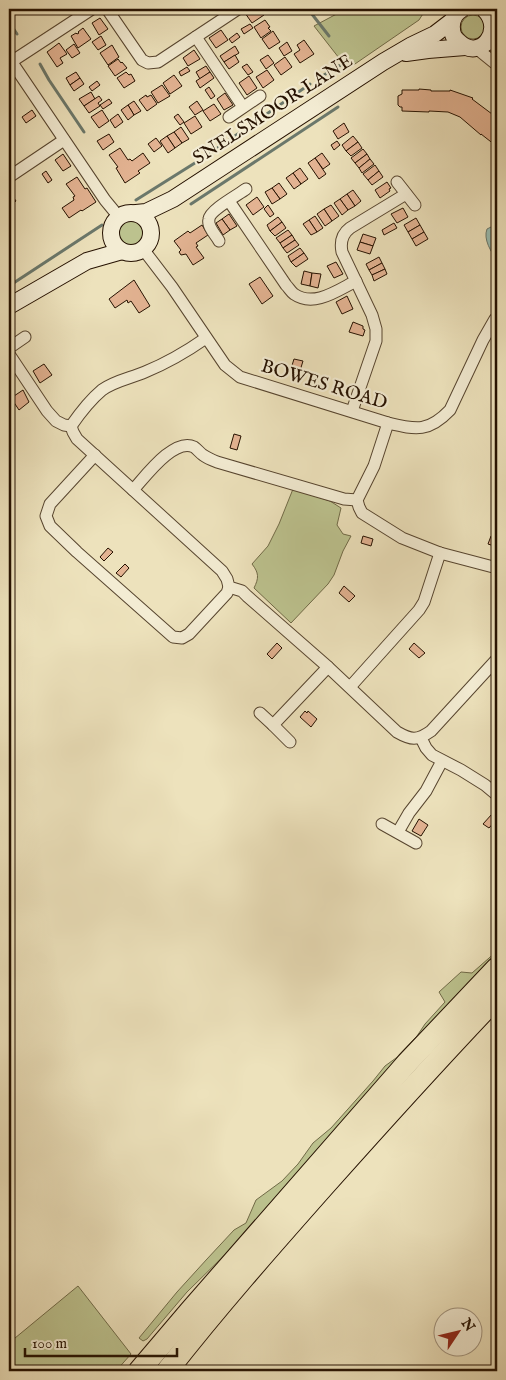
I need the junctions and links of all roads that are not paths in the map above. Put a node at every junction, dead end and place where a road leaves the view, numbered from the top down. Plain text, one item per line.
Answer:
1 (92, 9) edge
2 (107, 9) edge
3 (238, 9) edge
4 (484, 9) edge
5 (457, 15) edge
6 (494, 28) edge
7 (196, 37) junction
8 (470, 48) junction
9 (497, 52) edge
10 (396, 55) junction
11 (10, 60) edge
12 (497, 65) edge
13 (260, 96) dead end
14 (243, 107) junction
15 (229, 117) dead end
16 (64, 140) junction
17 (9, 177) edge
18 (397, 182) dead end
19 (246, 189) dead end
20 (406, 194) junction
21 (173, 200) junction
22 (229, 201) junction
23 (415, 205) dead end
24 (136, 213) junction
25 (115, 224) junction
26 (151, 231) junction
27 (219, 240) dead end
28 (143, 249) junction
29 (122, 251) junction
30 (87, 261) junction
31 (356, 281) junction
32 (9, 306) edge
33 (495, 319) dead end
34 (25, 337) dead end
35 (206, 338) junction
36 (9, 348) edge
37 (9, 354) edge
38 (352, 411) junction
39 (388, 424) junction
40 (71, 426) junction
41 (95, 455) junction
42 (133, 490) junction
43 (358, 500) junction
44 (440, 553) junction
45 (497, 568) edge
46 (229, 587) junction
47 (497, 659) edge
48 (328, 667) junction
49 (493, 671) edge
50 (350, 687) junction
51 (260, 713) dead end
52 (273, 725) junction
53 (422, 738) junction
54 (290, 742) dead end
55 (442, 761) junction
56 (497, 796) edge
57 (382, 824) dead end
58 (398, 832) junction
59 (416, 843) dead end
60 (497, 968) edge
61 (497, 996) edge
62 (140, 1371) edge
63 (167, 1371) edge

1 - 11 street
2 - 7 street
3 - 7 street
4 - 6 street
5 - 8 street
5 - 10 street, SNELSMOOR LANE
6 - 8 street
6 - 9 street
7 - 14 street
8 - 10 street, SNELSMOOR LANE
8 - 12 street
10 - 21 street, SNELSMOOR LANE
11 - 16 street
13 - 14 street
14 - 15 street
16 - 17 street
16 - 25 street
18 - 20 street
19 - 22 street
20 - 23 street
20 - 31 street
21 - 24 street, SNELSMOOR LANE
21 - 26 street, SNELSMOOR LANE
22 - 27 street
22 - 31 street
24 - 25 street
24 - 26 street
25 - 29 street
25 - 30 street
26 - 28 street
28 - 29 street
28 - 35 street, BOWES ROAD
29 - 30 street
30 - 32 street
31 - 38 street
33 - 39 street, BOWES ROAD
34 - 36 street
35 - 38 street, BOWES ROAD
35 - 40 street
37 - 40 street
38 - 39 street, BOWES ROAD
39 - 43 street
40 - 41 street
41 - 42 street
41 - 46 street
42 - 43 street
42 - 46 street
43 - 44 street
44 - 45 street
44 - 50 street
46 - 48 street
47 - 49 street
48 - 50 street
48 - 52 street
49 - 53 street
50 - 53 street
51 - 52 street
52 - 54 street
53 - 55 street
55 - 56 street
55 - 58 street
57 - 58 street
58 - 59 street
60 - 62 highway
61 - 63 highway

